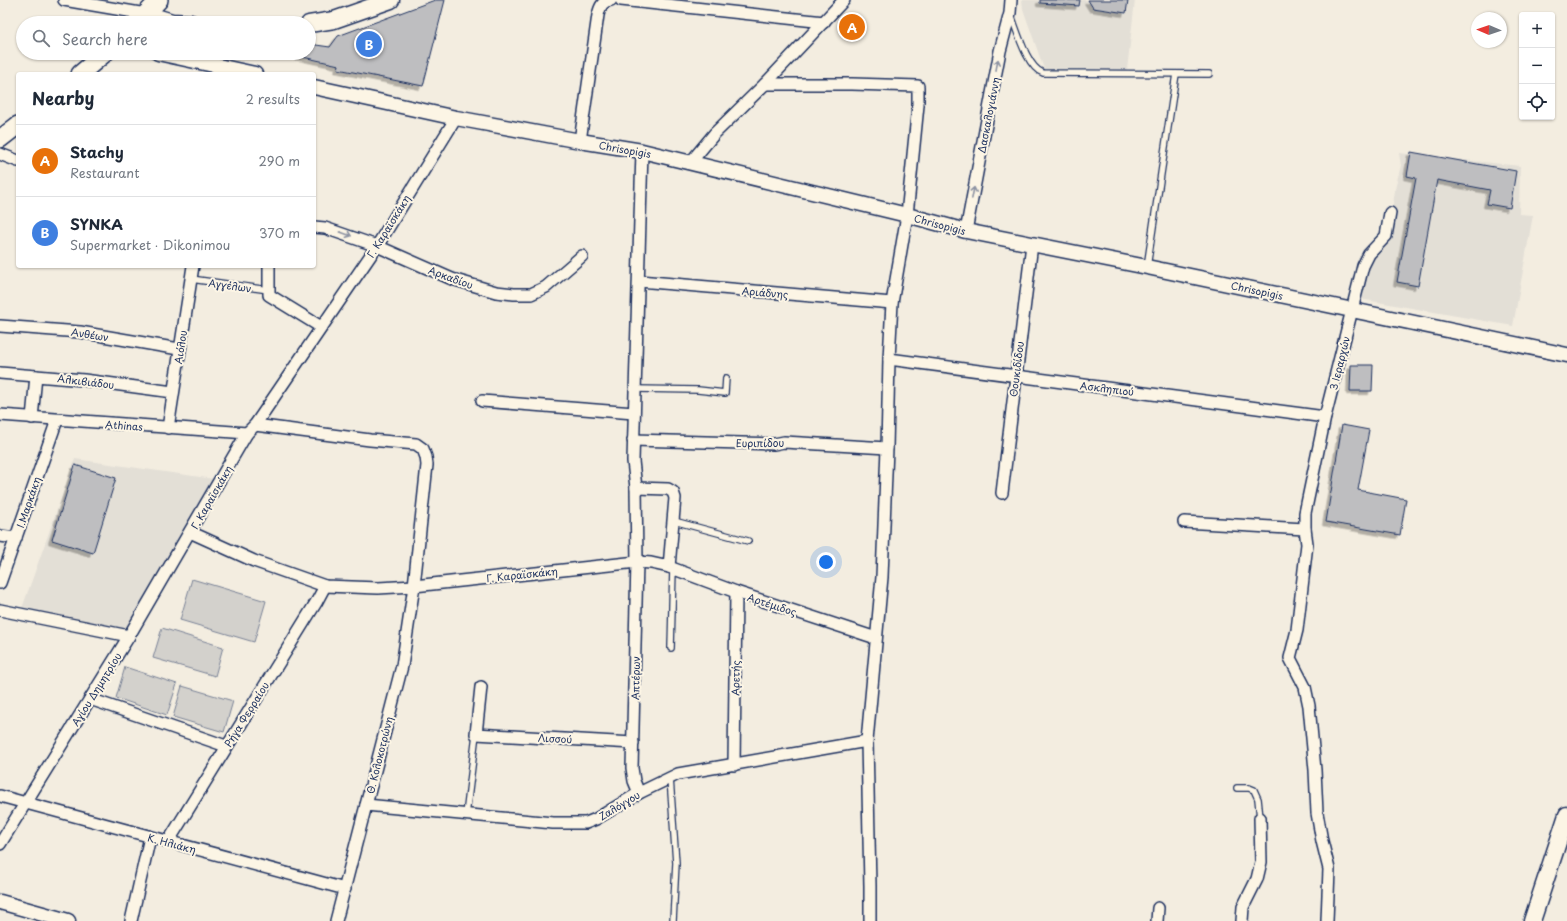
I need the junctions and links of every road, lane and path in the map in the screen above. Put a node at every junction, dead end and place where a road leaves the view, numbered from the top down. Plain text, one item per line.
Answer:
1 (64, 0) edge
2 (160, 0) edge
3 (391, 0) edge
4 (611, 0) edge
5 (621, 0) edge
6 (844, 0) edge
7 (1011, 0) edge
8 (103, 3) edge
9 (1010, 13) junction
10 (136, 16) edge
11 (143, 16) edge
12 (824, 22) junction
13 (316, 23) edge
14 (97, 60) edge
15 (190, 60) edge
16 (82, 72) edge
17 (246, 72) edge
18 (1176, 74) junction
19 (1209, 74) dead end
20 (765, 84) junction
21 (316, 87) edge
22 (456, 118) junction
23 (16, 127) edge
24 (0, 139) edge
25 (580, 141) junction
26 (642, 151) junction
27 (0, 154) edge
28 (16, 160) edge
29 (690, 164) junction
30 (1390, 213) dead end
31 (907, 215) junction
32 (316, 226) edge
33 (966, 231) junction
34 (1032, 244) junction
35 (377, 246) junction
36 (582, 256) dead end
37 (1147, 267) junction
38 (193, 268) edge
39 (269, 268) edge
40 (191, 279) junction
41 (639, 281) junction
42 (270, 293) junction
43 (892, 303) junction
44 (1353, 310) junction
45 (0, 326) edge
46 (321, 327) junction
47 (179, 349) junction
48 (1567, 355) edge
49 (889, 359) junction
50 (0, 373) edge
51 (36, 376) junction
52 (1015, 377) junction
53 (726, 378) dead end
54 (635, 389) junction
55 (172, 392) junction
56 (482, 401) dead end
57 (634, 413) junction
58 (0, 415) edge
59 (1325, 417) junction
60 (32, 418) junction
61 (57, 420) junction
62 (255, 425) junction
63 (168, 428) junction
64 (247, 434) junction
65 (633, 440) junction
66 (887, 448) junction
67 (636, 488) junction
68 (1002, 493) dead end
69 (674, 521) junction
70 (1184, 522) dead end
71 (1305, 525) junction
72 (190, 532) junction
73 (0, 536) edge
74 (16, 538) junction
75 (748, 541) dead end
76 (637, 562) junction
77 (671, 567) junction
78 (0, 583) edge
79 (325, 586) junction
80 (414, 586) junction
81 (736, 592) junction
82 (0, 610) edge
83 (129, 636) junction
84 (876, 638) junction
85 (671, 648) dead end
86 (481, 687) dead end
87 (90, 699) junction
88 (476, 734) junction
89 (866, 741) junction
90 (633, 743) junction
91 (226, 746) junction
92 (734, 764) junction
93 (670, 777) junction
94 (1237, 788) dead end
95 (639, 793) junction
96 (0, 796) edge
97 (25, 804) junction
98 (366, 805) junction
99 (1567, 815) edge
100 (466, 816) junction
101 (1260, 818) joint
102 (150, 837) junction
103 (168, 842) junction
104 (0, 844) edge
105 (345, 889) junction
106 (0, 902) edge
107 (1158, 908) dead end
108 (59, 920) edge
109 (131, 921) edge
110 (336, 921) edge
111 (673, 921) edge
112 (870, 921) edge
113 (1157, 921) edge
114 (1242, 921) edge
115 (1327, 921) edge
116 (1532, 921) edge

1 - 8 street
2 - 11 main road
3 - 13 main road
4 - 25 street
5 - 12 street
6 - 12 street
7 - 9 street, Δασκαλογιάννη
8 - 10 street
9 - 18 lane
33 -> 9 street, Δασκαλογιάννη
12 - 20 street
14 - 16 main road
15 - 17 street
18 - 19 lane
18 - 37 lane
20 - 29 street
20 - 31 street
21 - 22 street, Chrisopigis
22 - 25 street, Chrisopigis
22 - 35 street, Γ. Καραϊσκάκη
23 - 24 main road
25 - 26 street, Chrisopigis
26 - 29 street, Chrisopigis
26 - 41 street
27 - 28 street
29 - 31 street, Chrisopigis
30 - 44 street, 3 Ιεραρχών
31 - 33 street, Chrisopigis
31 - 43 street
32 -> 35 street, Αρκαδίου
33 - 34 street, Chrisopigis
34 - 37 street, Chrisopigis
34 - 52 street, Θουκιδίδου
35 - 36 street, Αρκαδίου
35 - 46 street, Γ. Καραϊσκάκη
37 - 44 street, Chrisopigis
38 - 40 street, Αιόλου
39 - 42 street
40 - 42 lane, Αγγέλων
40 - 47 street, Αιόλου
41 - 43 street, Αριάδνης
41 - 54 street
42 - 46 street, Αγγέλων
43 - 49 street
44 - 48 street, Chrisopigis
44 - 59 street, 3 Ιεραρχών
45 - 47 street, Ανθέων
46 - 62 street, Γ. Καραϊσκάκη
47 - 55 street, Αιόλου
49 - 52 street, Ασκληπιού
49 - 66 street
50 - 51 street, Αλκιβιάδου
51 - 55 street, Αλκιβιάδου
51 - 60 street
52 - 59 street, Ασκληπιού
52 - 68 street, Θουκιδίδου
53 - 54 lane
54 - 57 street
55 - 63 street, Αιόλου
56 - 57 street
57 - 65 street
58 - 60 street, Athinas
59 - 71 street, 3 Ιεραρχών
60 - 61 street, Athinas
61 - 63 street, Athinas
61 - 74 street, Ι.Μαρκάκη
62 - 64 street, Γ. Καραϊσκάκη
62 - 80 street, Θ. Κολοκοτρώνη
63 - 64 street, Athinas
64 - 72 street, Γ. Καραϊσκάκη
65 - 66 street, Ευριπίδου
65 - 67 street
66 - 84 street
67 - 69 street
67 - 76 street
69 - 75 lane
69 - 77 street
70 - 71 street
71 - 115 street, 3 Ιεραρχών
72 - 79 street, Γ. Καραϊσκάκη
72 - 83 street, Αγίου Δημητρίου
73 - 74 street
74 - 78 street, Ι.Μαρκάκη
76 - 77 street, Γ. Καραϊσκάκη
76 - 80 street, Γ. Καραϊσκάκη
76 - 90 street, Απτέρων
77 - 81 street, Αρτέμιδος
77 - 85 lane
79 - 80 street, Γ. Καραϊσκάκη
79 - 91 street, Ρήγα Φερραίου
80 - 98 street, Θ. Κολοκοτρώνη
81 - 84 street, Αρτέμιδος
81 - 92 street, Αρετής
82 - 83 street
83 - 87 street, Αγίου Δημητρίου
84 - 89 street
86 - 88 street
87 - 91 street
87 - 97 street, Αγίου Δημητρίου
88 - 90 street, Λισσού
88 - 100 lane
89 - 92 street, Ζαλόγγου
89 - 112 street
90 - 95 street, Απτέρων
91 - 103 street, Ρήγα Φερραίου
92 - 93 street, Ζαλόγγου
93 - 95 street, Ζαλόγγου
93 - 111 lane
94 - 101 lane
95 - 100 street, Ζαλόγγου
96 - 97 street, Κ. Ηλιάκη
97 - 102 street, Κ. Ηλιάκη
97 - 104 street, Αγίου Δημητρίου
98 - 100 street, Ζαλόγγου
98 - 105 street, Θ. Κολοκοτρώνη
99 - 116 main road
101 - 114 street
102 - 103 street, Κ. Ηλιάκη
102 - 109 street
103 - 105 street, Κ. Ηλιάκη
105 - 110 street, Θ. Κολοκοτρώνη
106 - 108 street
107 - 113 street

